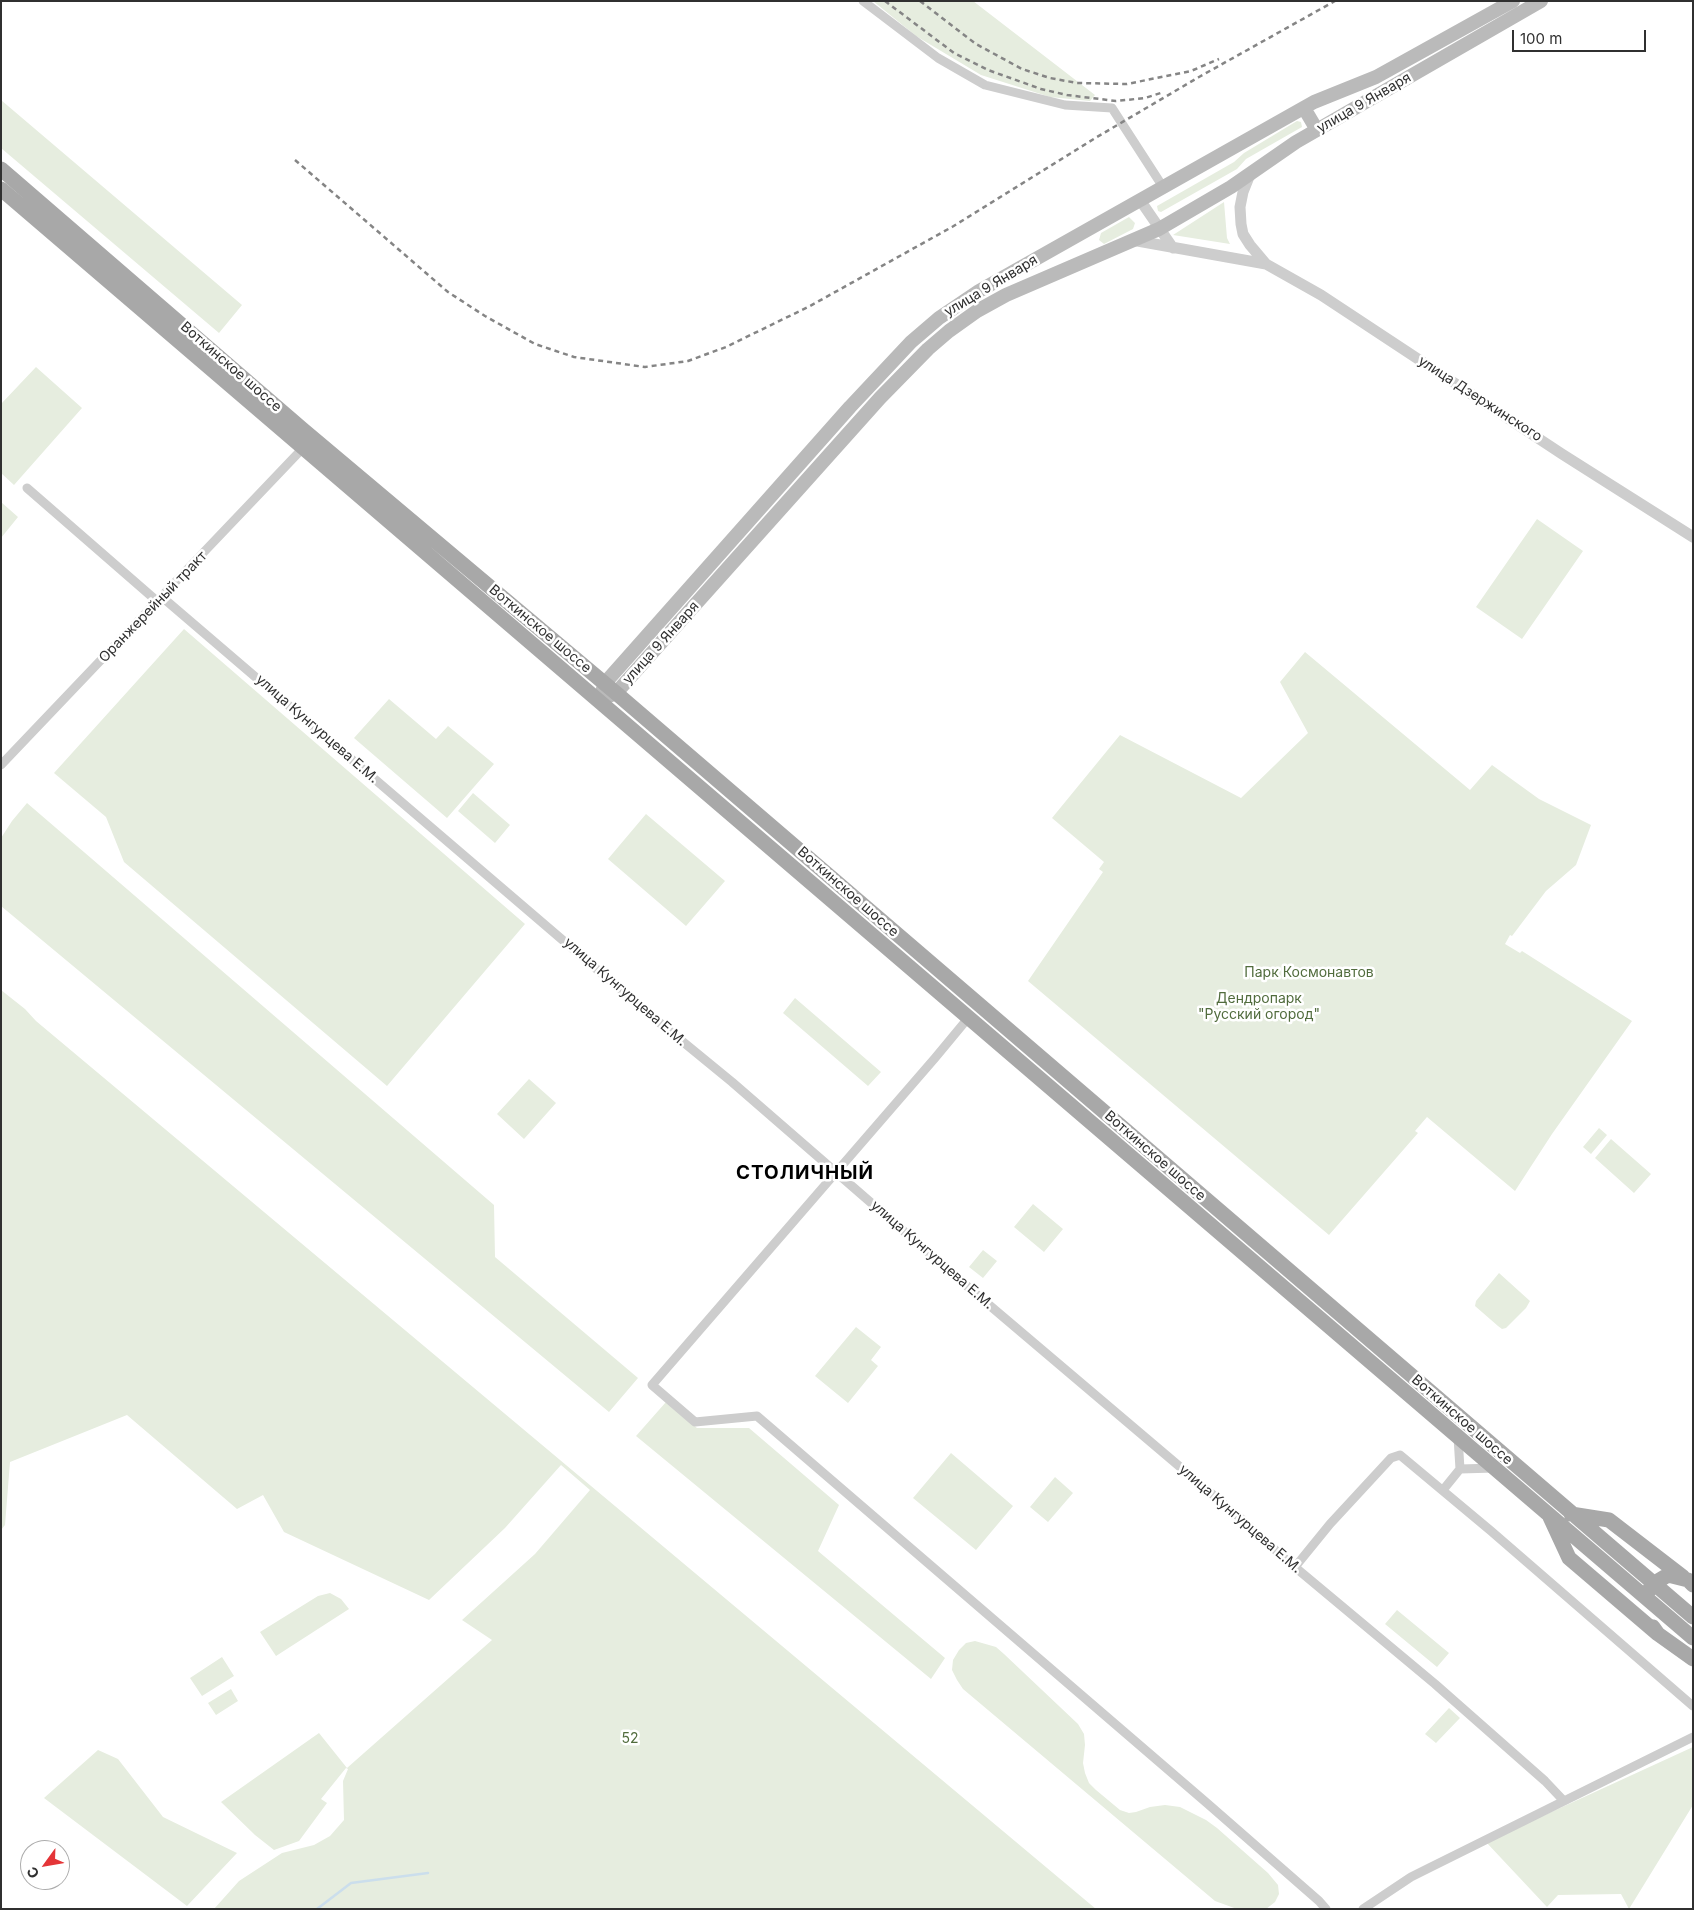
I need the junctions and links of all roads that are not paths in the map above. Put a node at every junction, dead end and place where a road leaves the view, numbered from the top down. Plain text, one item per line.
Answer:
1 (863, 1) edge
2 (1513, 1) edge
3 (1541, 1) edge
4 (1304, 108) junction
5 (1317, 130) junction
6 (1257, 168) junction
7 (1, 169) edge
8 (1163, 187) junction
9 (1, 189) edge
10 (1140, 200) junction
11 (1159, 229) junction
12 (1132, 240) junction
13 (1173, 248) junction
14 (1266, 264) junction
15 (850, 407) junction
16 (862, 418) junction
17 (308, 442) junction
18 (27, 488) dead end
19 (1693, 537) edge
20 (160, 599) junction
21 (605, 683) junction
22 (616, 693) junction
23 (599, 700) junction
24 (1, 765) edge
25 (969, 1017) junction
26 (836, 1172) junction
27 (1458, 1436) junction
28 (1495, 1468) junction
29 (1460, 1469) junction
30 (1443, 1490) junction
31 (1548, 1514) junction
32 (1571, 1514) junction
33 (1295, 1567) junction
34 (1690, 1583) edge
35 (1649, 1590) junction
36 (1693, 1617) edge
37 (1658, 1634) junction
38 (1693, 1638) edge
39 (1693, 1658) edge
40 (1693, 1706) edge
41 (1693, 1737) edge
42 (1563, 1800) junction
43 (1326, 1909) edge
44 (1363, 1909) edge

1 - 8 street
2 - 4 main road, улица 9 Января
3 - 5 main road, улица 9 Января
4 - 5 main road
4 - 8 main road, улица 9 Января
5 - 6 main road, улица 9 Января
6 - 11 main road, улица 9 Января
6 - 14 street, улица Дзержинского
7 - 17 main road, Воткинское шоссе
8 - 10 main road, улица 9 Января
9 - 17 main road, Воткинское шоссе
10 - 11 street
10 - 15 main road, улица 9 Января
11 - 12 main road, улица 9 Января
11 - 13 street
12 - 13 street, улица Дзержинского
12 - 16 main road, улица 9 Января
13 - 14 street, улица Дзержинского
14 - 19 street, улица Дзержинского
15 - 16 main road
15 - 21 main road, улица 9 Января
16 - 22 main road, улица 9 Января
17 - 20 street, Оранжерейный тракт
17 - 21 main road, Воткинское шоссе
17 - 23 main road, Воткинское шоссе
18 - 20 street, улица Кунгурцева Е.М.
20 - 24 street, Оранжерейный тракт
20 - 26 street, улица Кунгурцева Е.М.
21 - 22 main road, Воткинское шоссе
21 - 23 main road, улица 9 Января
22 - 23 main road, улица 9 Января
22 - 32 main road, Воткинское шоссе
23 - 25 main road, Воткинское шоссе
25 - 26 street
25 - 27 main road, Воткинское шоссе
26 - 33 street, улица Кунгурцева Е.М.
26 - 43 street
27 - 28 main road, Воткинское шоссе
27 - 29 street
28 - 29 street
28 - 31 main road, Воткинское шоссе
29 - 30 street
30 - 33 street
30 - 40 street
31 - 35 main road, Воткинское шоссе
31 - 37 main road
32 - 34 main road
32 - 35 main road, Воткинское шоссе
33 - 42 street, улица Кунгурцева Е.М.
34 - 35 main road
35 - 36 main road, Воткинское шоссе
35 - 37 main road
35 - 38 main road, Воткинское шоссе
37 - 39 main road
41 - 42 street
42 - 44 street

